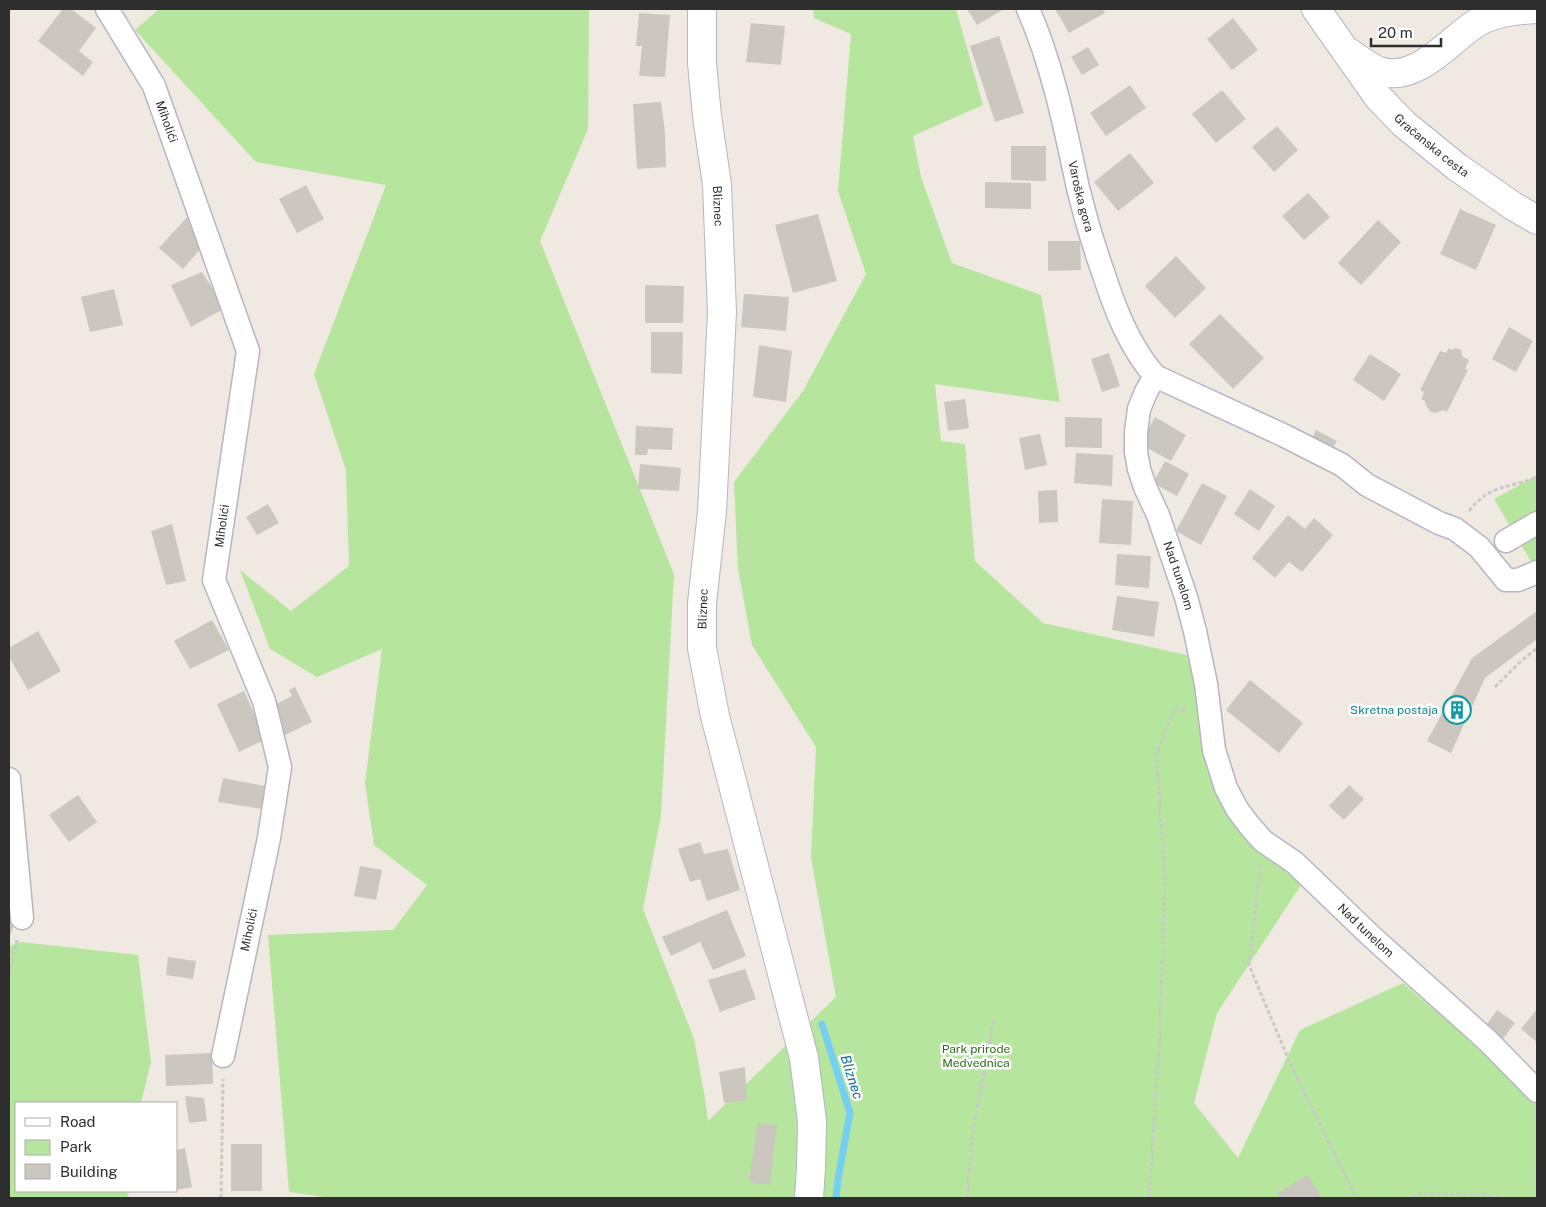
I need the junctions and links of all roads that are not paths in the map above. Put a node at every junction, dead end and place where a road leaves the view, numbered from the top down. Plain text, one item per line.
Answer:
1 (107, 9) edge
2 (702, 9) edge
3 (1028, 9) edge
4 (1316, 9) edge
5 (1537, 9) edge
6 (1345, 49) junction
7 (1422, 64) junction
8 (1404, 124) junction
9 (1537, 220) edge
10 (1155, 376) junction
11 (1537, 524) edge
12 (1506, 541) dead end
13 (1537, 572) edge
14 (9, 778) edge
15 (22, 918) road end
16 (223, 1056) road end
17 (1537, 1091) edge
18 (809, 1198) edge

1 - 16 street, Miholići
2 - 18 main road, Bliznec
3 - 10 street, Varoška gora
4 - 6 main road, Gračanska cesta
5 - 7 main road, Gračanska cesta
6 - 7 main road, Gračanska cesta
6 - 8 main road, Gračanska cesta
7 - 8 main road
8 - 9 main road, Gračanska cesta
10 - 13 street
10 - 17 street, Nad tunelom
11 - 12 street
14 - 15 street

